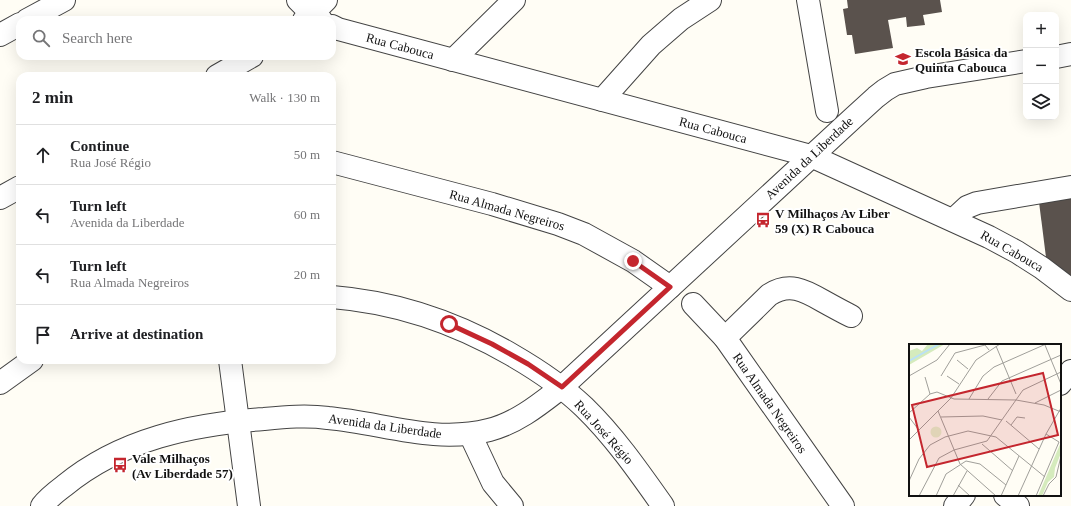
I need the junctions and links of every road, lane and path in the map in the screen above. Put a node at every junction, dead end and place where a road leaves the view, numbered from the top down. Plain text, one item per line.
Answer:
1 (64, 0) edge
2 (514, 0) edge
3 (710, 0) edge
4 (808, 0) edge
5 (34, 16) edge
6 (16, 26) edge
7 (336, 28) edge
8 (0, 35) edge
9 (1071, 54) edge
10 (1059, 56) edge
11 (245, 60) edge
12 (453, 60) junction
13 (1023, 61) edge
14 (224, 72) edge
15 (602, 100) junction
16 (827, 111) dead end
17 (811, 156) junction
18 (336, 163) edge
19 (1071, 187) edge
20 (953, 220) junction
21 (670, 287) junction
22 (1071, 290) edge
23 (336, 297) edge
24 (693, 304) dead end
25 (851, 316) dead end
26 (725, 338) junction
27 (26, 364) edge
28 (231, 364) edge
29 (1071, 371) edge
30 (0, 383) edge
31 (1061, 383) edge
32 (562, 387) junction
33 (238, 421) junction
34 (470, 434) junction
35 (963, 496) edge
36 (1006, 496) edge
37 (42, 506) edge
38 (249, 506) edge
39 (512, 506) edge
40 (664, 506) edge
41 (843, 506) edge
42 (955, 506) edge
43 (1018, 506) edge

1 - 5 street
2 - 12 street
3 - 15 street
4 - 16 street
6 - 8 street
7 - 12 street, Rua Cabouca
9 - 10 street
11 - 14 street
12 - 15 street, Rua Cabouca
13 - 17 street, Avenida da Liberdade
15 - 17 street, Rua Cabouca
17 - 20 street, Rua Cabouca
17 - 21 street, Avenida da Liberdade
18 - 21 street, Rua Almada Negreiros
19 - 20 street
20 - 22 street, Rua Cabouca
21 - 32 street, Avenida da Liberdade
23 - 32 street, Rua José Régio
24 - 26 street, Rua Almada Negreiros
25 - 26 street
26 - 41 street, Rua Almada Negreiros
27 - 30 street
28 - 33 street
29 - 31 street
32 - 34 street, Avenida da Liberdade
32 - 40 street, Rua José Régio
33 - 34 street, Avenida da Liberdade
33 - 37 street, Avenida da Liberdade
33 - 38 street
34 - 39 street
35 - 42 street
36 - 43 street

